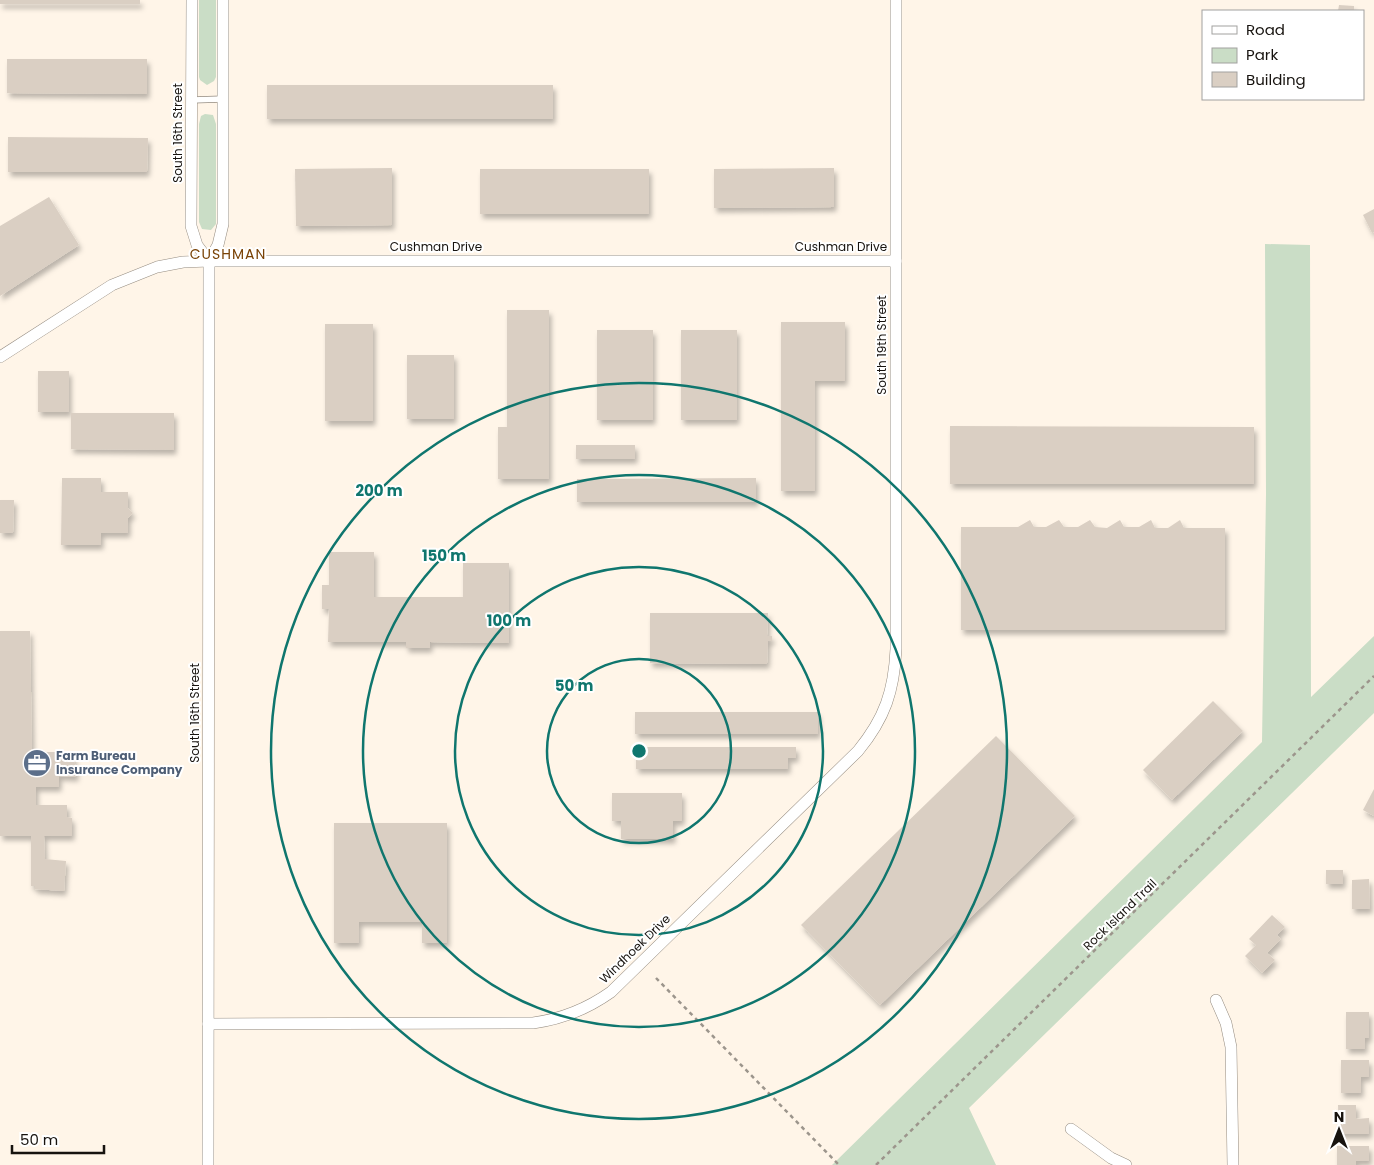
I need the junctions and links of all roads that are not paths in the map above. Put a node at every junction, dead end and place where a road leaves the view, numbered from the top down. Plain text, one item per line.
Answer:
1 (192, 0) edge
2 (223, 0) edge
3 (896, 0) edge
4 (192, 100) junction
5 (223, 100) junction
6 (209, 260) junction
7 (896, 261) junction
8 (0, 357) edge
9 (891, 690) joint
10 (1216, 1000) dead end
11 (208, 1024) junction
12 (1071, 1129) dead end
13 (208, 1165) edge
14 (1126, 1165) edge
15 (1233, 1165) edge

1 - 4 street, South 16th Street
2 - 5 street, South 16th Street
3 - 7 street, South 19th Street
4 - 5 lane
4 - 6 street, South 16th Street
5 - 6 street, South 16th Street
6 - 7 street, Cushman Drive
6 - 8 street, Cushman Drive
6 - 11 street, South 16th Street
7 - 9 street, South 19th Street
9 - 11 street, Windhoek Drive
10 - 15 street
11 - 13 street, South 16th Street
12 - 14 street

